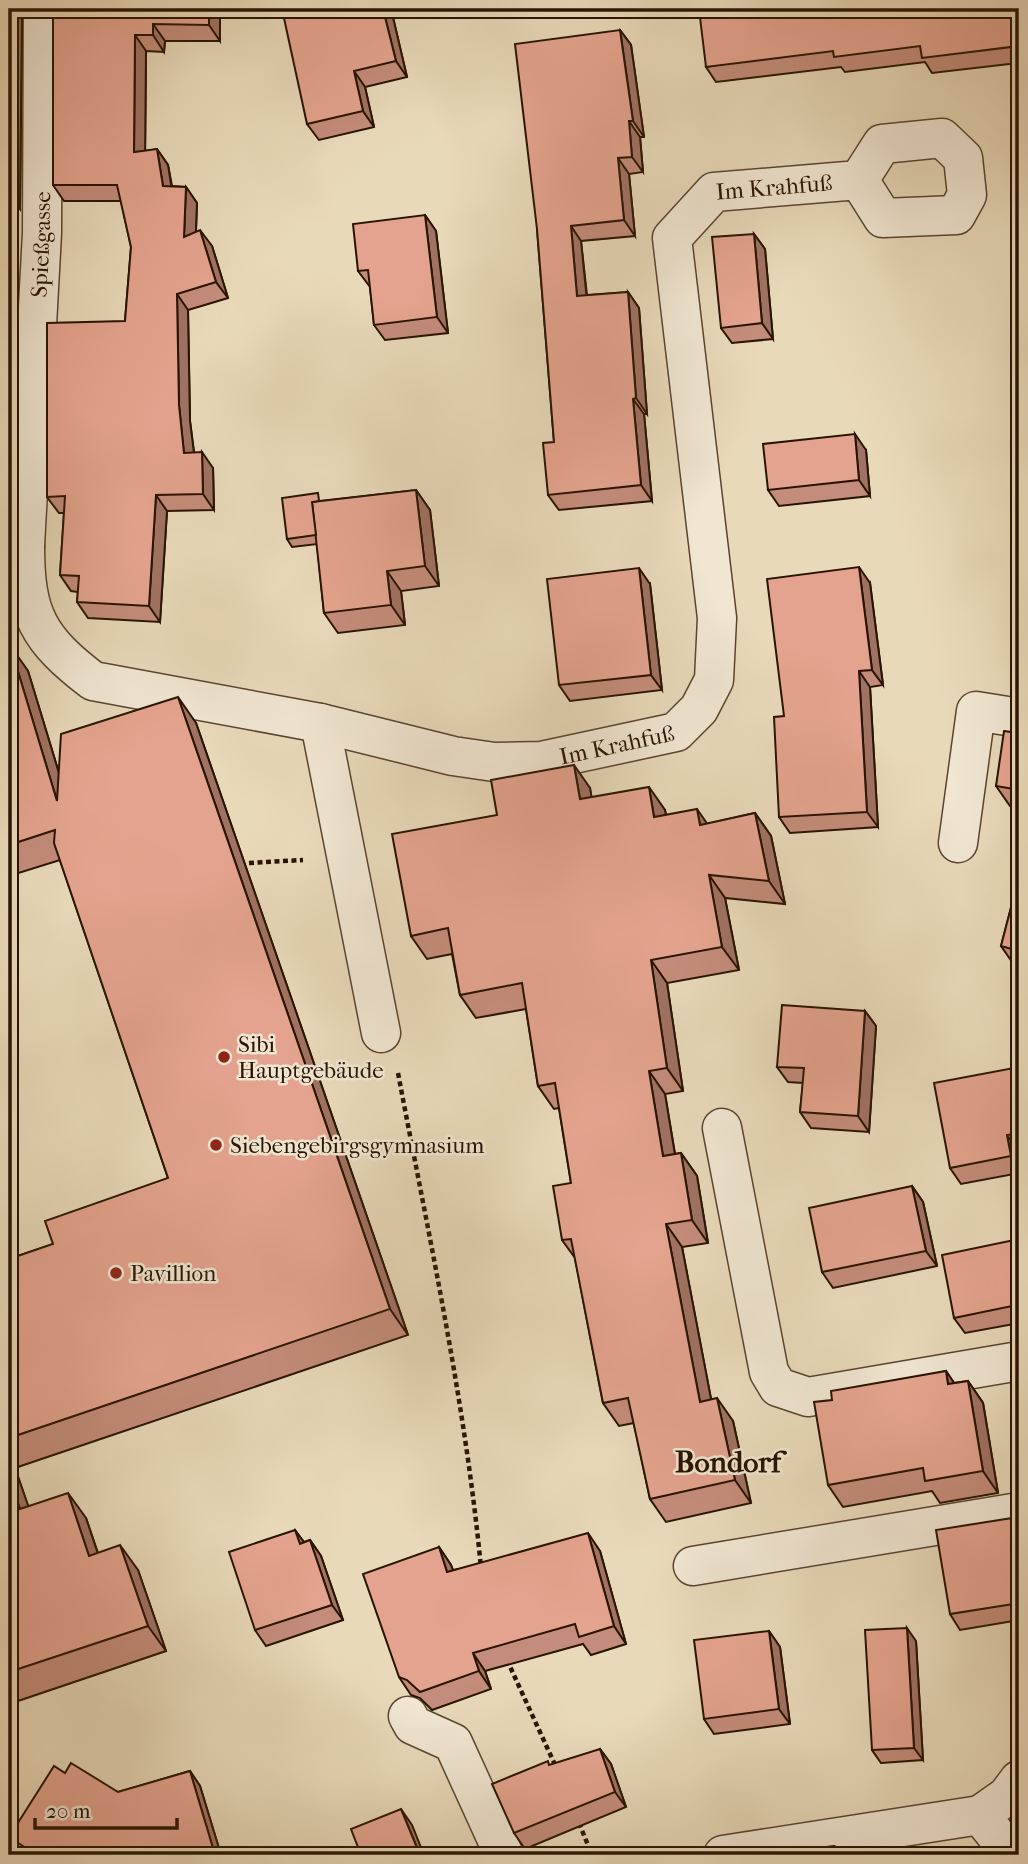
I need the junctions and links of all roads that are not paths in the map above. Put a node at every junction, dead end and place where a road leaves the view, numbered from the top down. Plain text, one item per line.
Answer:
1 (43, 9) edge
2 (859, 180) dead end
3 (17, 546) edge
4 (1019, 718) edge
5 (320, 723) junction
6 (958, 844) dead end
7 (381, 1034) road end
8 (722, 1128) dead end
9 (1019, 1361) edge
10 (1019, 1512) edge
11 (693, 1566) dead end
12 (408, 1716) dead end
13 (1019, 1780) edge
14 (980, 1815) junction
15 (504, 1855) edge
16 (724, 1855) edge
17 (1012, 1855) edge

1 - 3 street, Spießgasse
2 - 5 street, Im Krahfuß
3 - 5 street, Im Krahfuß
4 - 6 street
5 - 7 street
8 - 9 street
10 - 11 street
12 - 15 street
13 - 14 street
14 - 16 street
14 - 17 street

